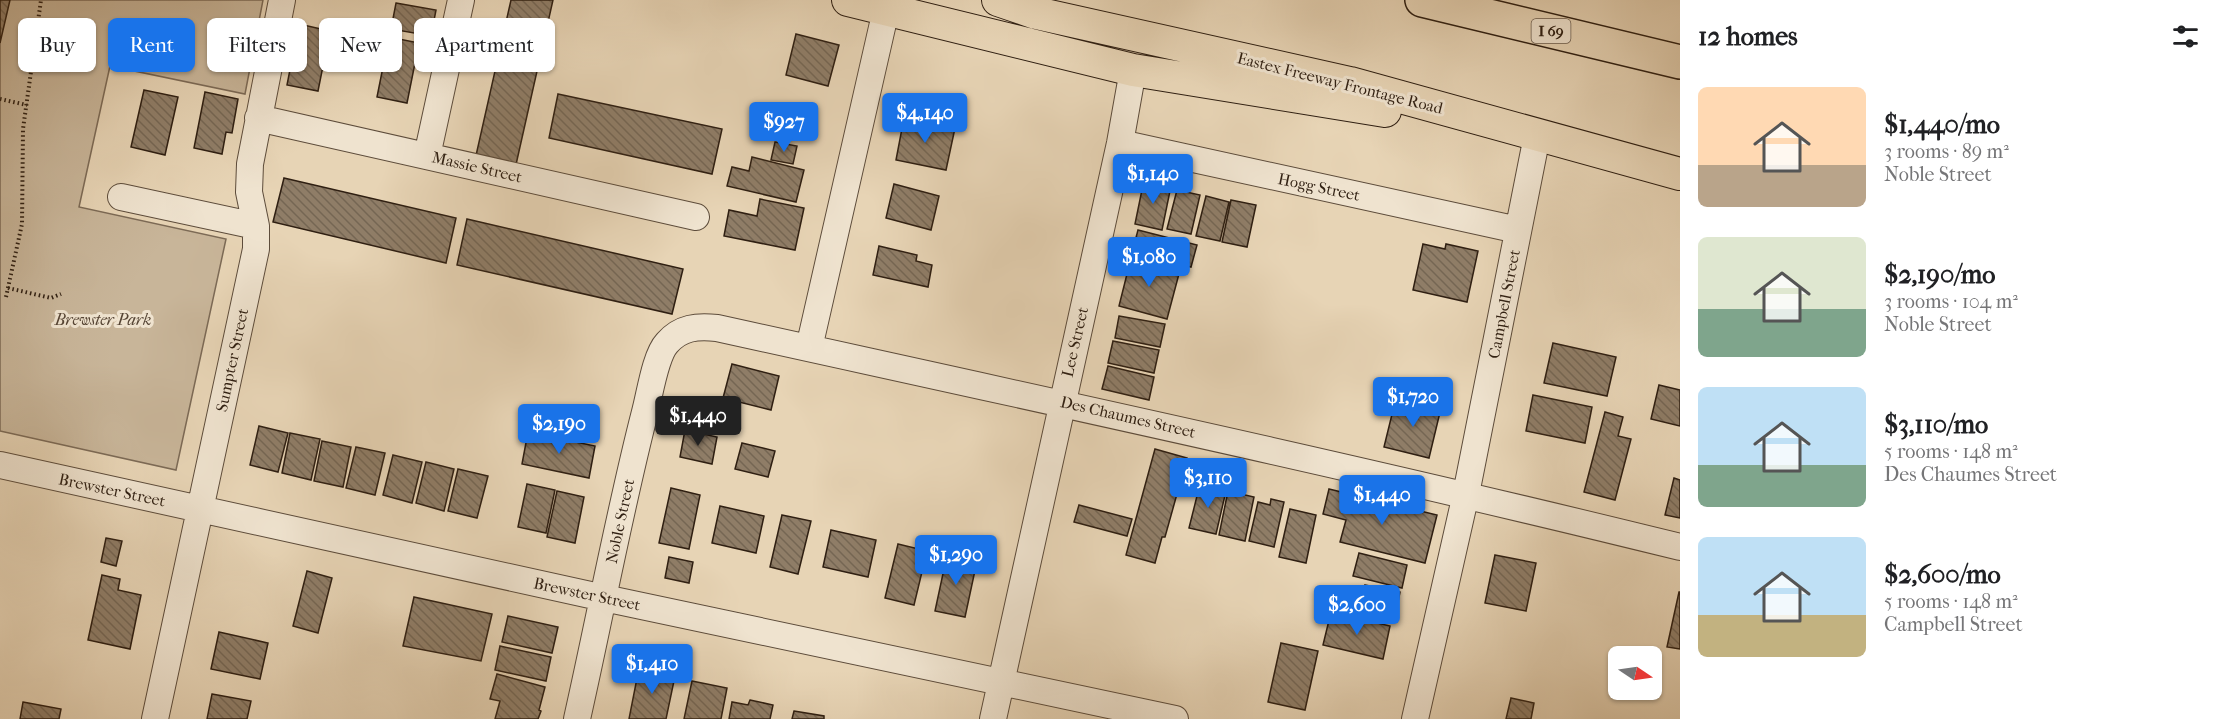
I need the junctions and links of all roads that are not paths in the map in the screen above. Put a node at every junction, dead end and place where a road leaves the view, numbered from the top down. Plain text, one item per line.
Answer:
1 (282, 0) edge
2 (461, 0) edge
3 (848, 0) edge
4 (998, 0) edge
5 (1422, 0) edge
6 (886, 10) junction
7 (1680, 62) edge
8 (1133, 70) junction
9 (258, 118) junction
10 (1537, 136) junction
11 (1120, 143) junction
12 (427, 156) junction
13 (1680, 164) edge
14 (1648, 167) junction
15 (1680, 174) edge
16 (121, 197) dead end
17 (696, 217) dead end
18 (256, 226) junction
19 (1518, 231) junction
20 (680, 332) joint
21 (809, 348) junction
22 (1062, 402) junction
23 (0, 465) edge
24 (1466, 494) junction
25 (201, 510) junction
26 (1680, 547) edge
27 (604, 598) junction
28 (1001, 681) junction
29 (155, 719) edge
30 (577, 719) edge
31 (993, 719) edge
32 (1175, 719) edge
33 (1416, 719) edge

1 - 9 street, Sumpter Street
2 - 12 street
3 - 6 main road
4 - 10 main road, Eastex Freeway Frontage Road
5 - 7 highway, I 69
6 - 8 main road
6 - 21 street
8 - 10 main road
8 - 11 street, Lee Street
9 - 12 street, Massie Street
9 - 18 street, Sumpter Street
10 - 14 main road, Eastex Freeway Frontage Road
10 - 19 street, Campbell Street
11 - 19 street, Hogg Street
11 - 22 street, Lee Street
12 - 17 street, Massie Street
13 - 14 main road
14 - 15 main road, Eastex Freeway Frontage Road
16 - 18 street
18 - 25 street, Sumpter Street
19 - 24 street, Campbell Street
20 - 21 street, Des Chaumes Street
20 - 27 street, Noble Street
21 - 22 street, Des Chaumes Street
22 - 24 street, Des Chaumes Street
22 - 28 street, Lee Street
23 - 25 street, Brewster Street
24 - 26 street, Des Chaumes Street
24 - 33 street, Campbell Street
25 - 27 street, Brewster Street
25 - 29 street, Sumpter Street
27 - 28 street, Brewster Street
27 - 30 street, Noble Street
28 - 31 street, Lee Street
28 - 32 street, Brewster Street

